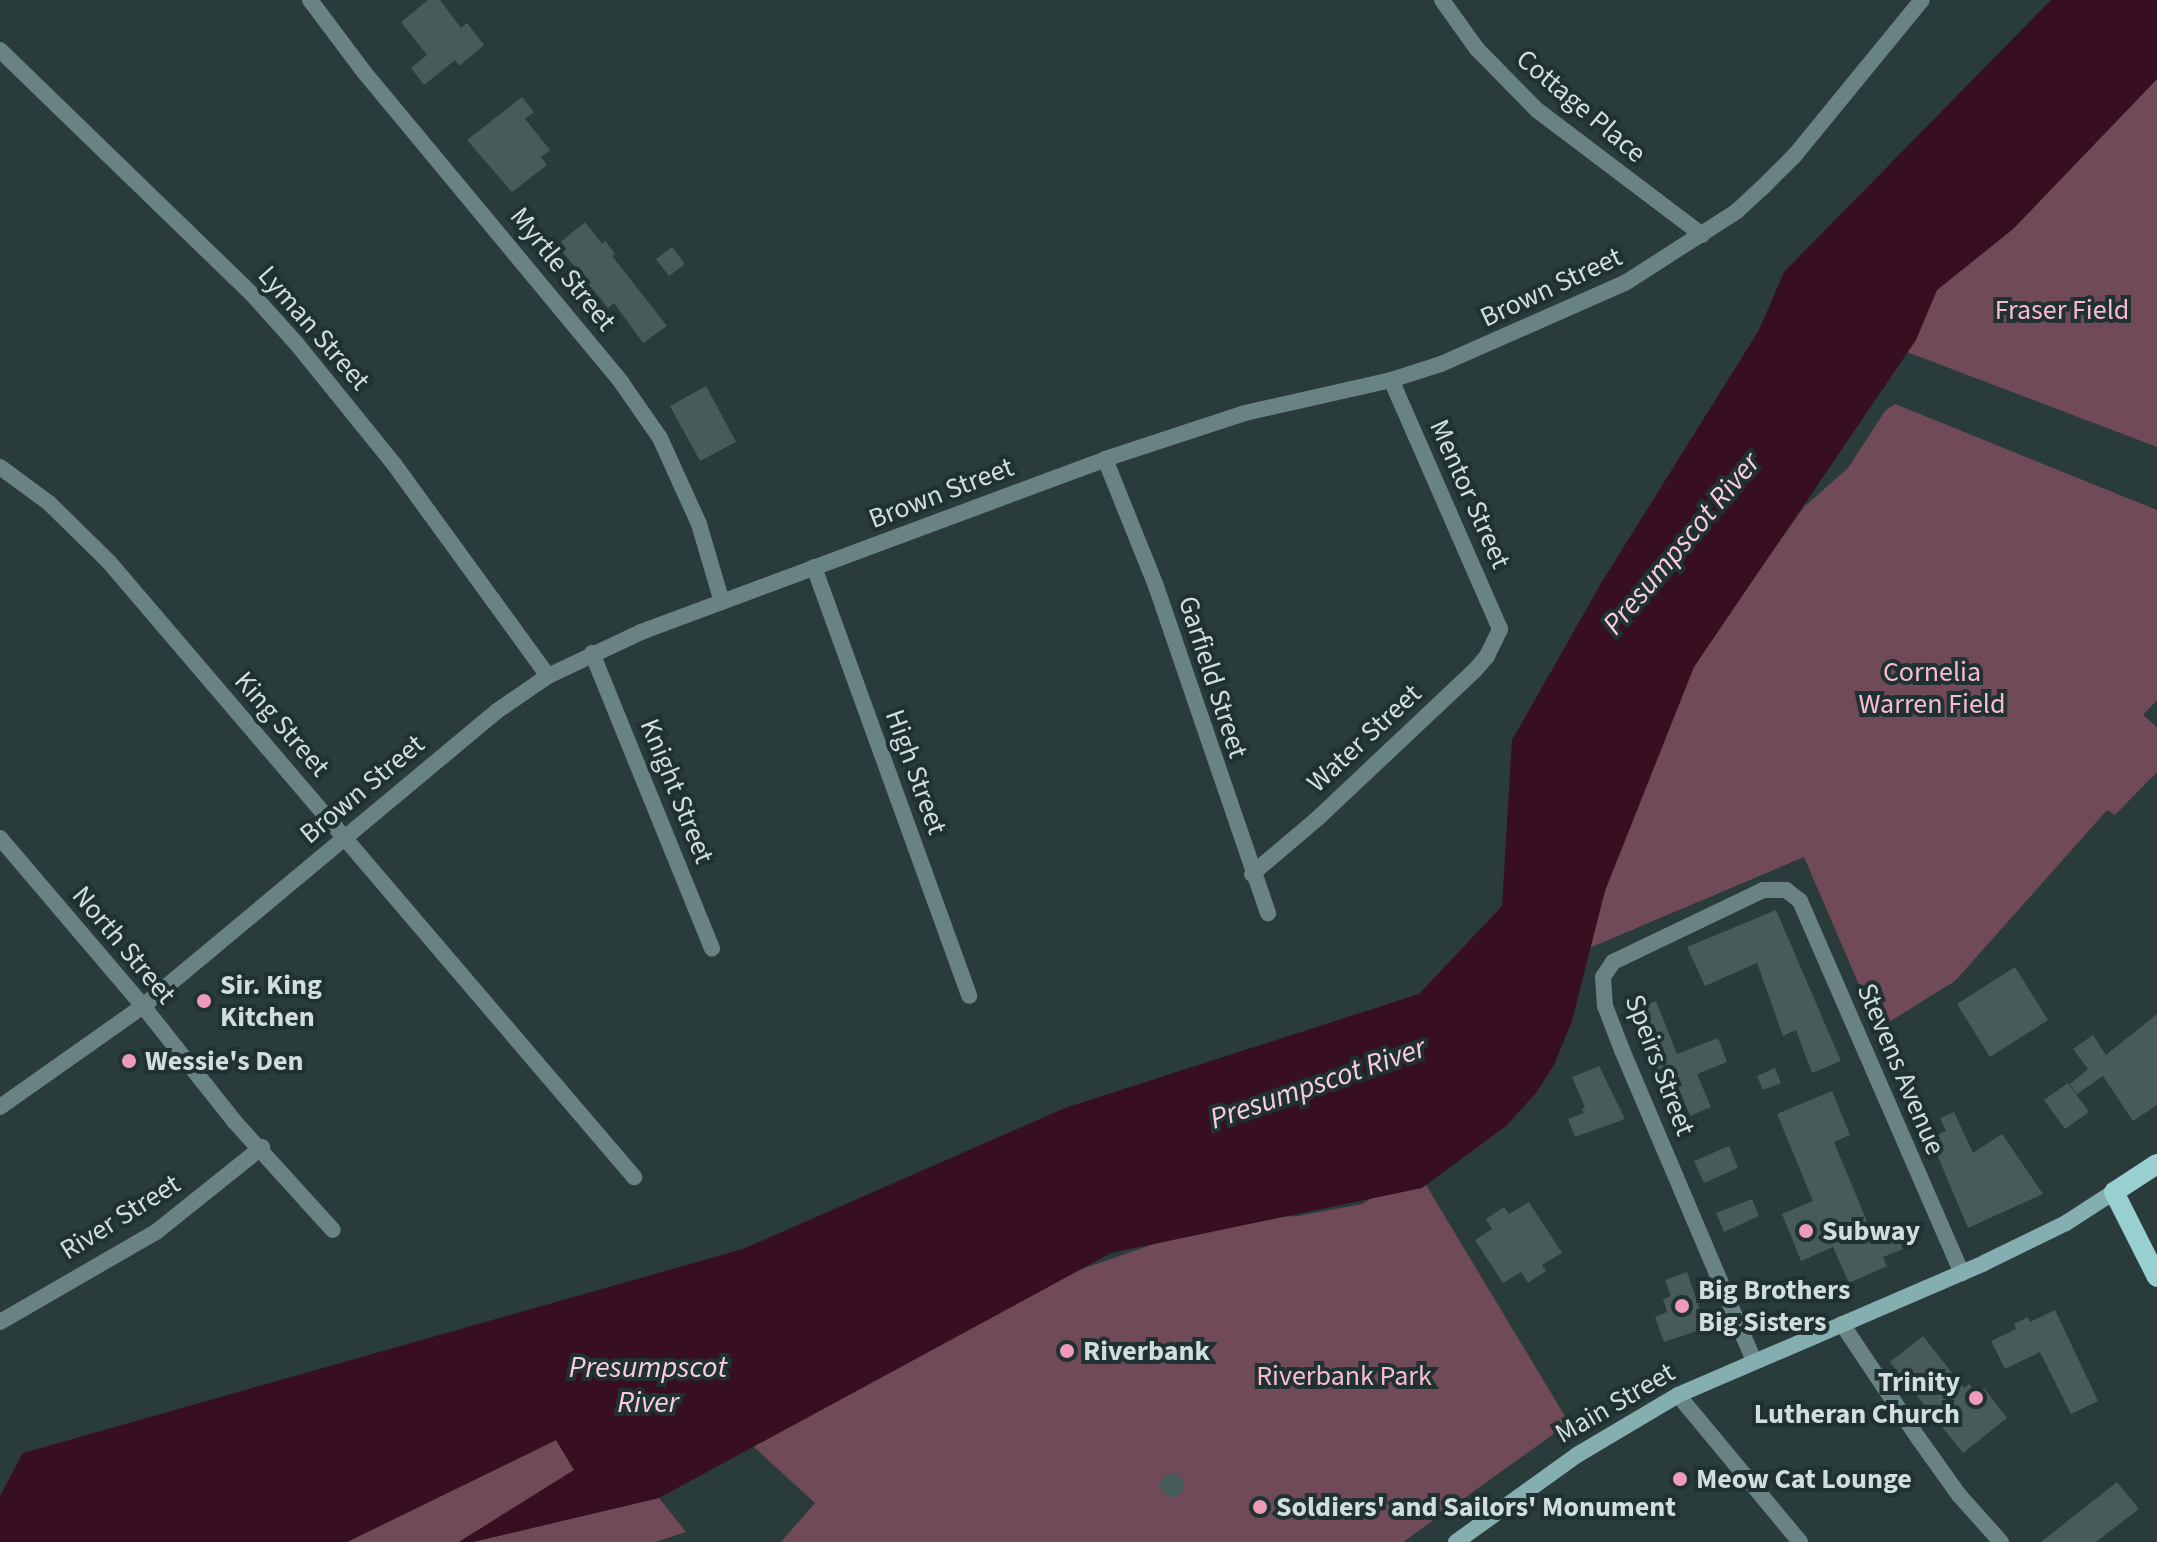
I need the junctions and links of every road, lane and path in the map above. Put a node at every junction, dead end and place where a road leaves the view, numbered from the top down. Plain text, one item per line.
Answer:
1 (310, 0) edge
2 (1442, 0) edge
3 (1922, 0) edge
4 (0, 50) edge
5 (1702, 235) junction
6 (1391, 380) junction
7 (1105, 459) junction
8 (0, 467) edge
9 (814, 567) junction
10 (722, 602) junction
11 (1500, 629) joint
12 (592, 653) junction
13 (548, 676) junction
14 (346, 836) junction
15 (0, 838) edge
16 (1252, 874) junction
17 (1786, 890) joint
18 (1268, 913) dead end
19 (712, 949) dead end
20 (969, 996) dead end
21 (143, 1006) junction
22 (0, 1107) edge
23 (262, 1147) junction
24 (2157, 1164) edge
25 (634, 1177) dead end
26 (2114, 1192) junction
27 (333, 1230) dead end
28 (1962, 1273) junction
29 (2157, 1277) edge
30 (0, 1322) edge
31 (1842, 1324) junction
32 (1754, 1361) junction
33 (1678, 1395) junction
34 (1460, 1541) edge
35 (1800, 1542) edge
36 (2001, 1542) edge

1 - 10 street, Myrtle Street
2 - 5 street, Cottage Place
3 - 5 street, Brown Street
4 - 13 street, Lyman Street
5 - 6 street, Brown Street
6 - 7 street, Brown Street
6 - 11 street, Mentor Street
7 - 9 street, Brown Street
7 - 16 street, Garfield Street
8 - 14 street, King Street
9 - 10 street, Brown Street
9 - 20 street, High Street
10 - 12 street, Brown Street
11 - 16 street, Water Street
12 - 13 street, Brown Street
12 - 19 street, Knight Street
13 - 14 street, Brown Street
14 - 21 street, Brown Street
14 - 25 street, King Street
15 - 21 street, North Street
16 - 18 street, Garfield Street
17 - 28 street, Stevens Avenue
17 - 32 street, Speirs Street
21 - 22 street, Brown Street
21 - 23 street, North Street
23 - 27 street, North Street
23 - 30 street, River Street
24 - 26 main road, Main Street
26 - 28 main road, Main Street
26 - 29 main road
28 - 31 main road, Main Street
31 - 32 main road, Main Street
31 - 36 street
32 - 33 main road, Main Street
33 - 34 main road, Main Street
33 - 35 street

